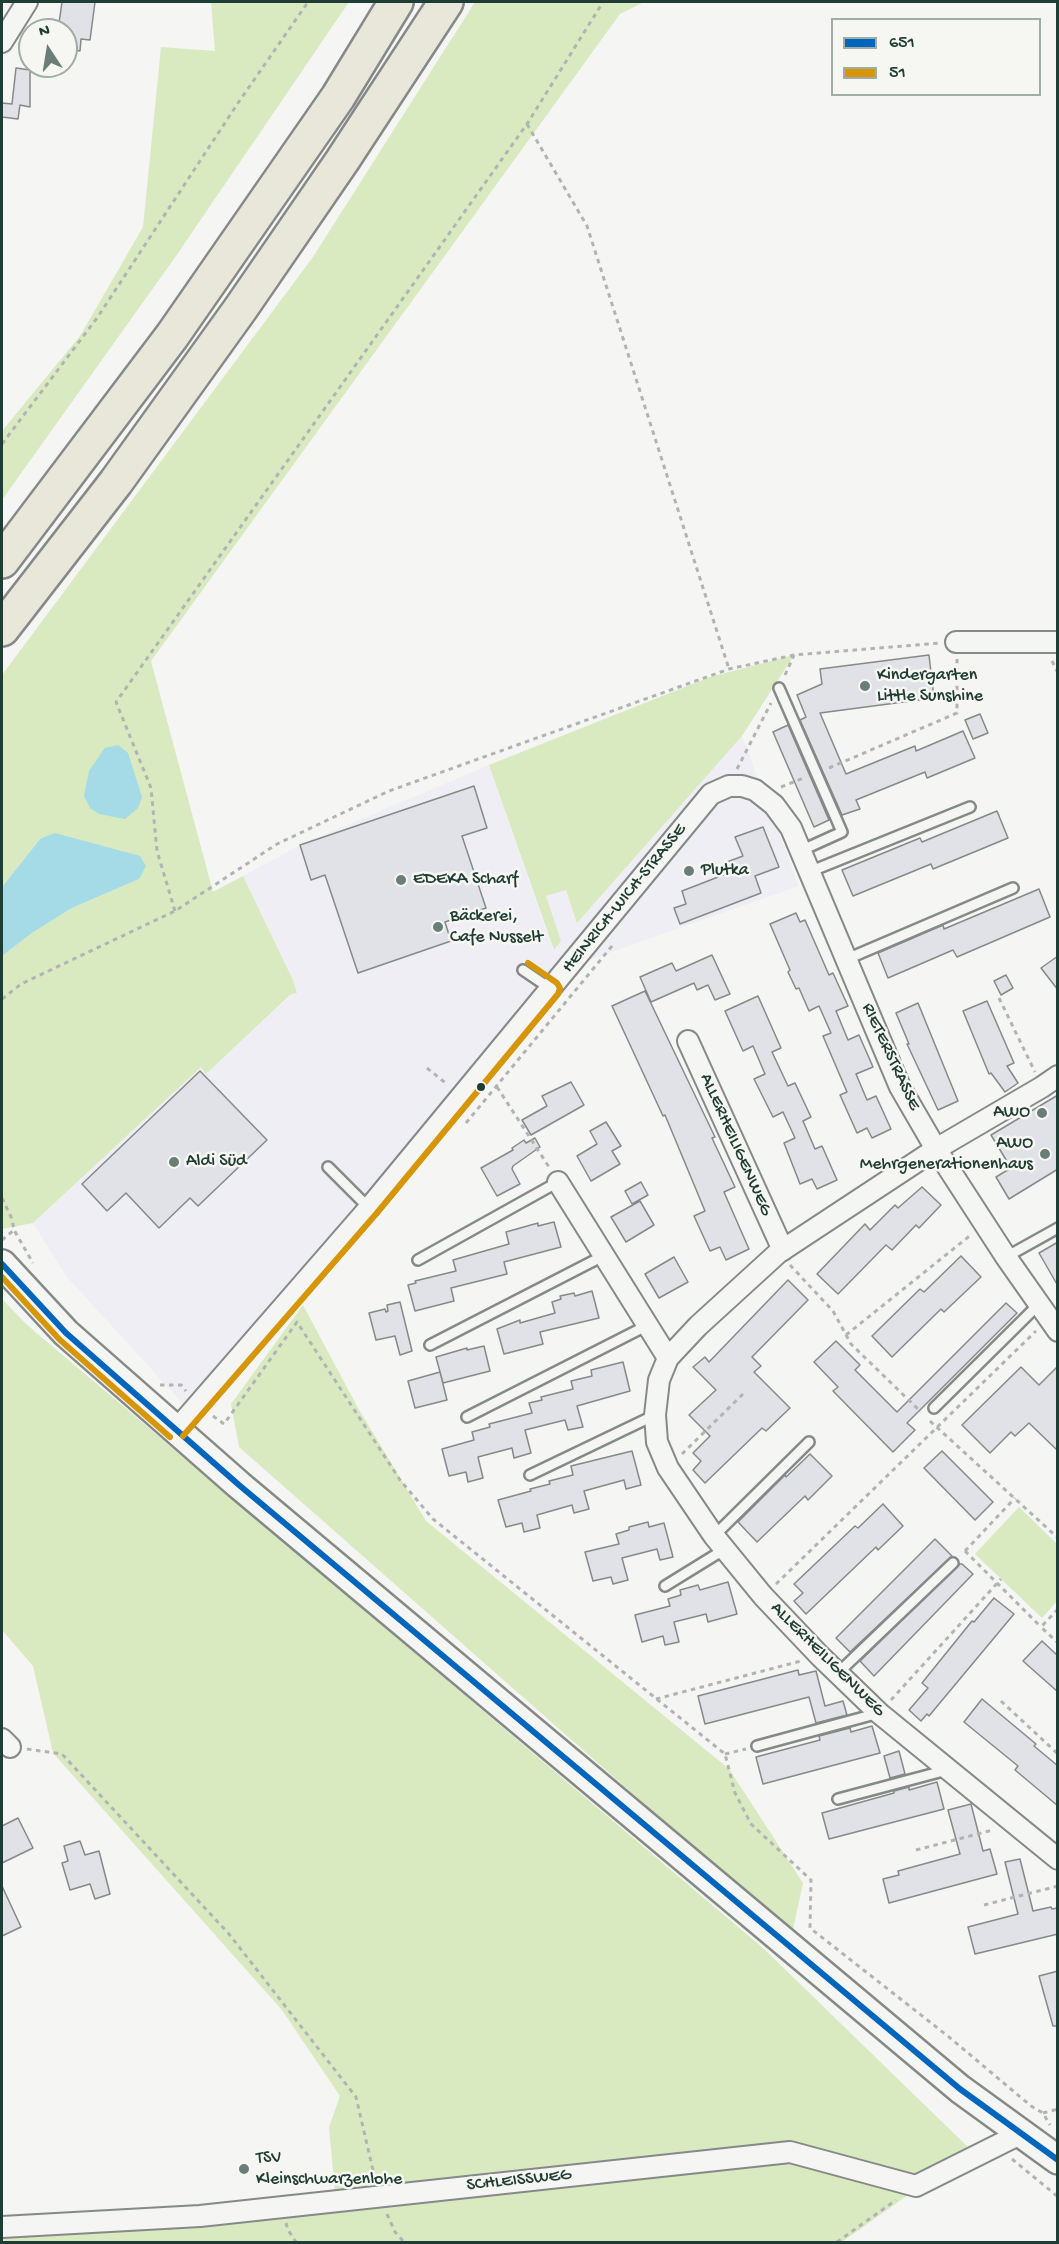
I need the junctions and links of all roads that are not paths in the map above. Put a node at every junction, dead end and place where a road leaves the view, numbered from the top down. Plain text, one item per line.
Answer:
1 (27, 2) edge
2 (396, 2) edge
3 (446, 2) edge
4 (2, 42) edge
5 (2, 561) edge
6 (2, 629) edge
7 (957, 642) road end
8 (1058, 642) edge
9 (779, 688) road end
10 (729, 786) joint
11 (970, 807) dead end
12 (800, 851) junction
13 (809, 872) junction
14 (1013, 888) dead end
15 (847, 959) junction
16 (523, 970) dead end
17 (551, 989) junction
18 (688, 1041) dead end
19 (1050, 1081) edge
20 (936, 1149) junction
21 (328, 1167) dead end
22 (558, 1182) joint
23 (369, 1208) junction
24 (1058, 1228) edge
25 (781, 1251) junction
26 (605, 1255) junction
27 (1006, 1257) junction
28 (418, 1260) dead end
29 (2, 1264) edge
30 (1050, 1317) edge
31 (648, 1325) junction
32 (429, 1345) dead end
33 (668, 1358) junction
34 (934, 1408) dead end
35 (655, 1415) junction
36 (467, 1417) dead end
37 (176, 1430) junction
38 (809, 1443) dead end
39 (530, 1475) dead end
40 (720, 1543) junction
41 (953, 1563) road end
42 (665, 1586) dead end
43 (838, 1673) junction
44 (879, 1713) junction
45 (757, 1746) road end
46 (949, 1770) junction
47 (838, 1799) dead end
48 (1058, 1859) edge
49 (1009, 2139) junction
50 (1058, 2160) edge
51 (2, 2227) edge

1 - 4 street
2 - 5 highway
3 - 6 highway
7 - 8 street
9 - 12 lane
10 - 12 street, RIETERSTRASSE
10 - 17 street, HEINRICH-WICH-STRASSE
11 - 13 lane
12 - 13 street, RIETERSTRASSE
13 - 15 street, RIETERSTRASSE
14 - 15 lane
15 - 20 street, RIETERSTRASSE
16 - 17 lane
17 - 23 street, HEINRICH-WICH-STRASSE
18 - 25 street, ALLERHEILIGENWEG
19 - 20 street, ALLERHEILIGENWEG
20 - 25 street, ALLERHEILIGENWEG
20 - 27 street, RIETERSTRASSE
21 - 23 lane
22 - 26 street
22 - 28 lane
23 - 37 street, HEINRICH-WICH-STRASSE
24 - 27 lane
25 - 33 street, ALLERHEILIGENWEG
26 - 31 street
26 - 32 lane
27 - 30 street, RIETERSTRASSE
29 - 37 main road
30 - 34 lane
31 - 33 street
31 - 36 lane
33 - 35 street, ALLERHEILIGENWEG
35 - 39 lane
35 - 40 street, ALLERHEILIGENWEG
37 - 49 main road
38 - 40 lane
40 - 42 lane
40 - 43 street, ALLERHEILIGENWEG
41 - 43 lane
43 - 44 street, ALLERHEILIGENWEG
44 - 45 lane
44 - 46 street, ALLERHEILIGENWEG
46 - 47 lane
46 - 48 street, ALLERHEILIGENWEG
49 - 50 main road
49 - 51 street, SCHLEISSWEG

